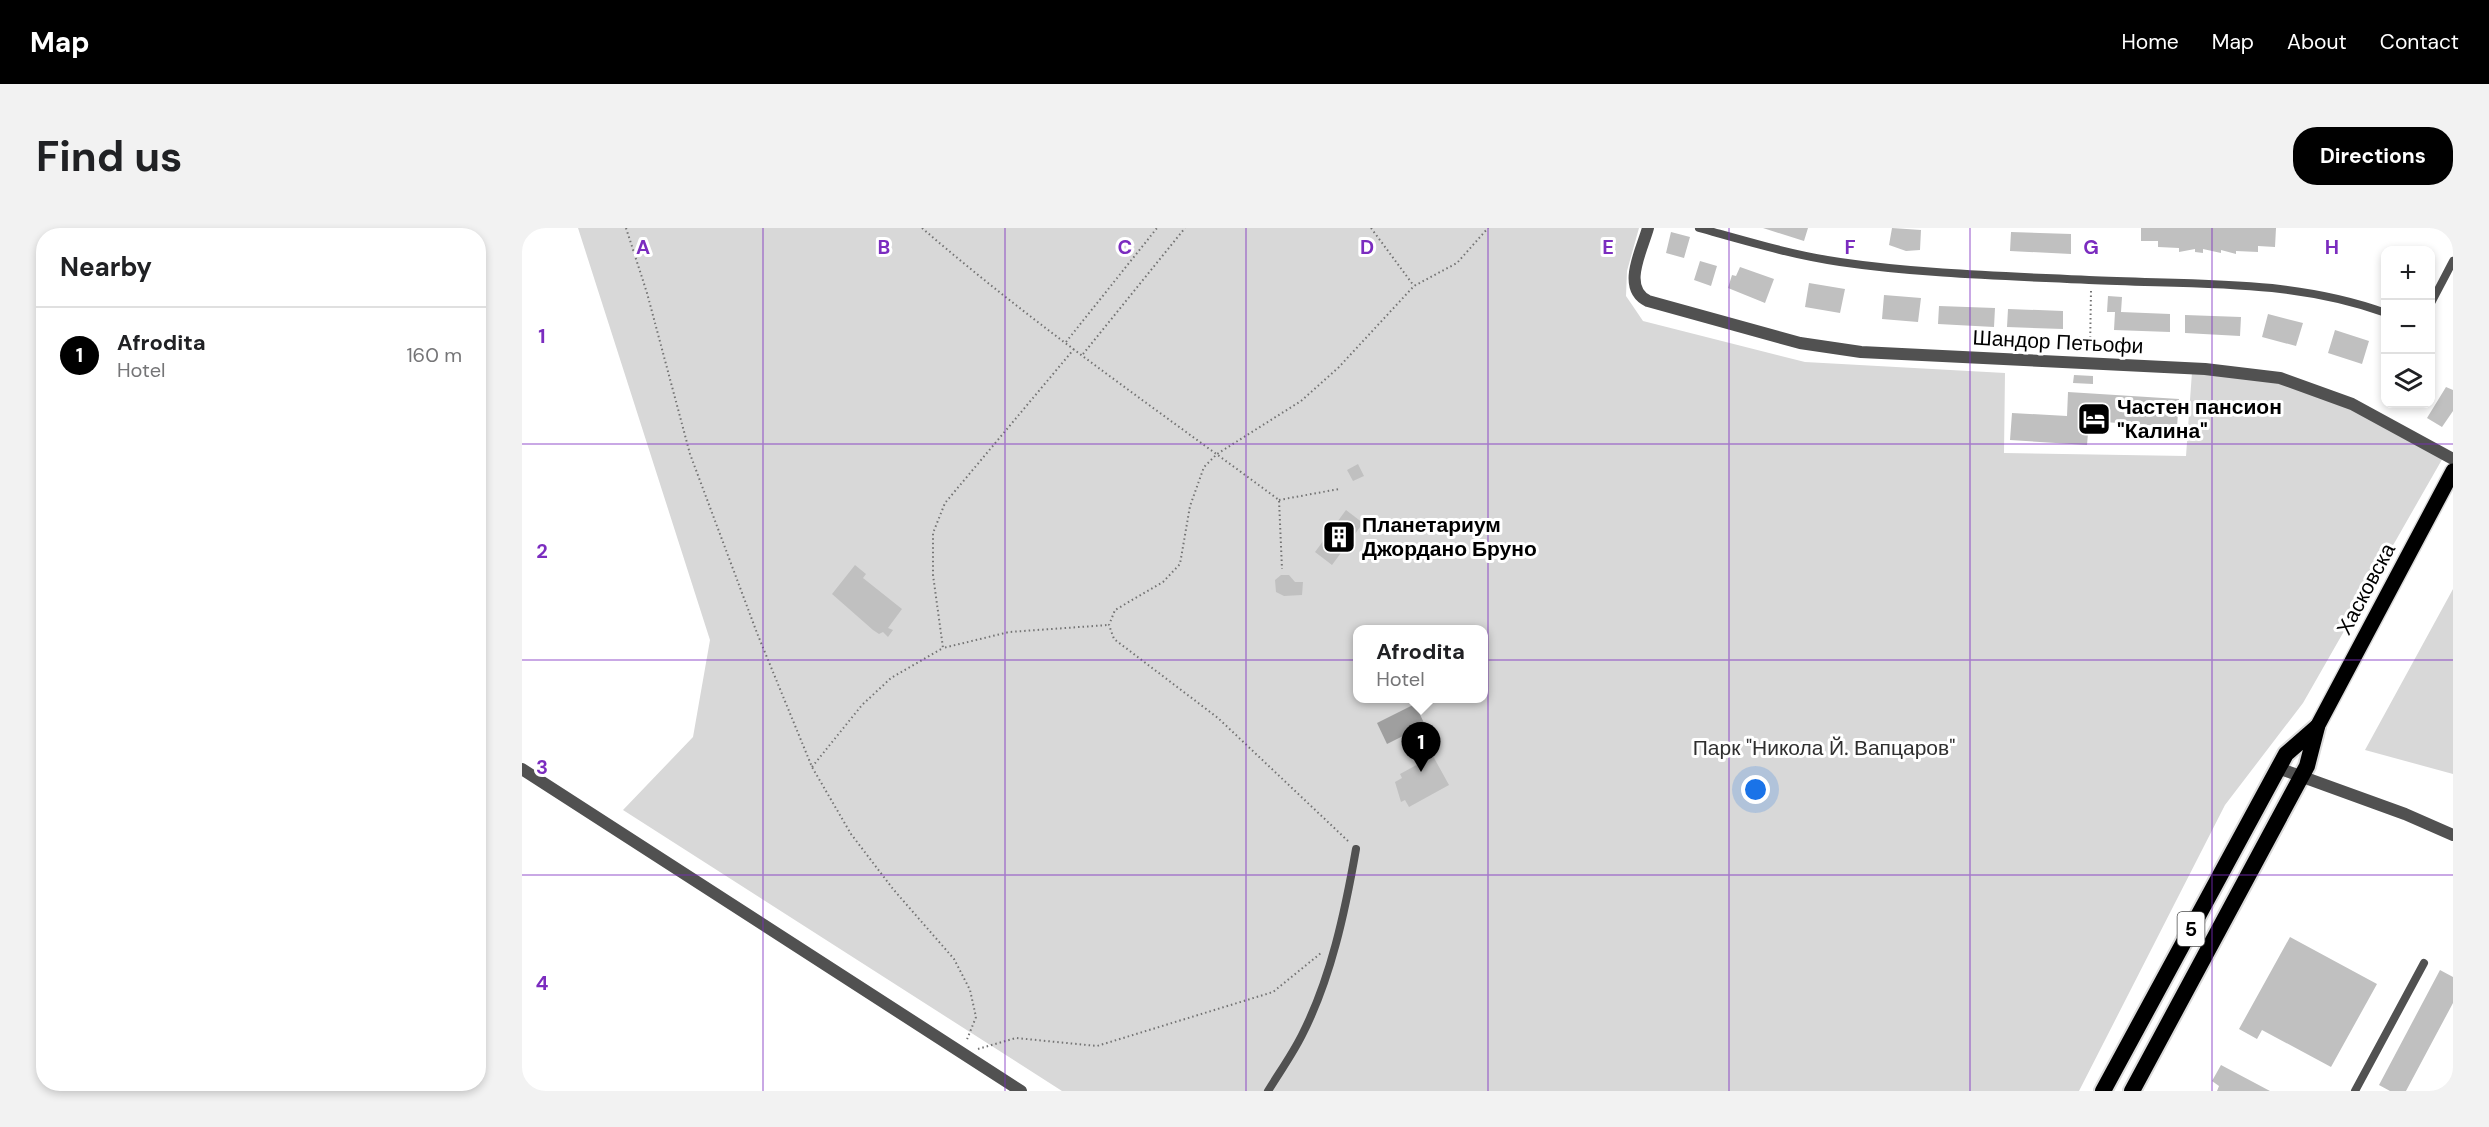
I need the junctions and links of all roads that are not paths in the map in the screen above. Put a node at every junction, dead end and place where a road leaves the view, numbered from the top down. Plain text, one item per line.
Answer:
1 (1648, 228) edge
2 (1699, 228) edge
3 (2453, 261) edge
4 (2433, 300) edge
5 (2381, 312) edge
6 (2453, 459) edge
7 (2453, 471) edge
8 (2317, 728) junction
9 (2278, 768) junction
10 (522, 769) edge
11 (2301, 777) junction
12 (2453, 835) edge
13 (1356, 849) road end
14 (2424, 963) dead end
15 (1020, 1091) edge
16 (1268, 1091) edge
17 (2103, 1091) edge
18 (2132, 1091) edge
19 (2355, 1091) edge

1 - 6 street, Шандор Петьофи
2 - 5 lane
3 - 4 lane
7 - 8 main road, Хасковска / 5
8 - 9 highway, 5
8 - 11 highway, 5
9 - 11 street
9 - 17 highway, 5
10 - 15 street
11 - 12 street
11 - 18 highway, 5
13 - 16 lane
14 - 19 lane

